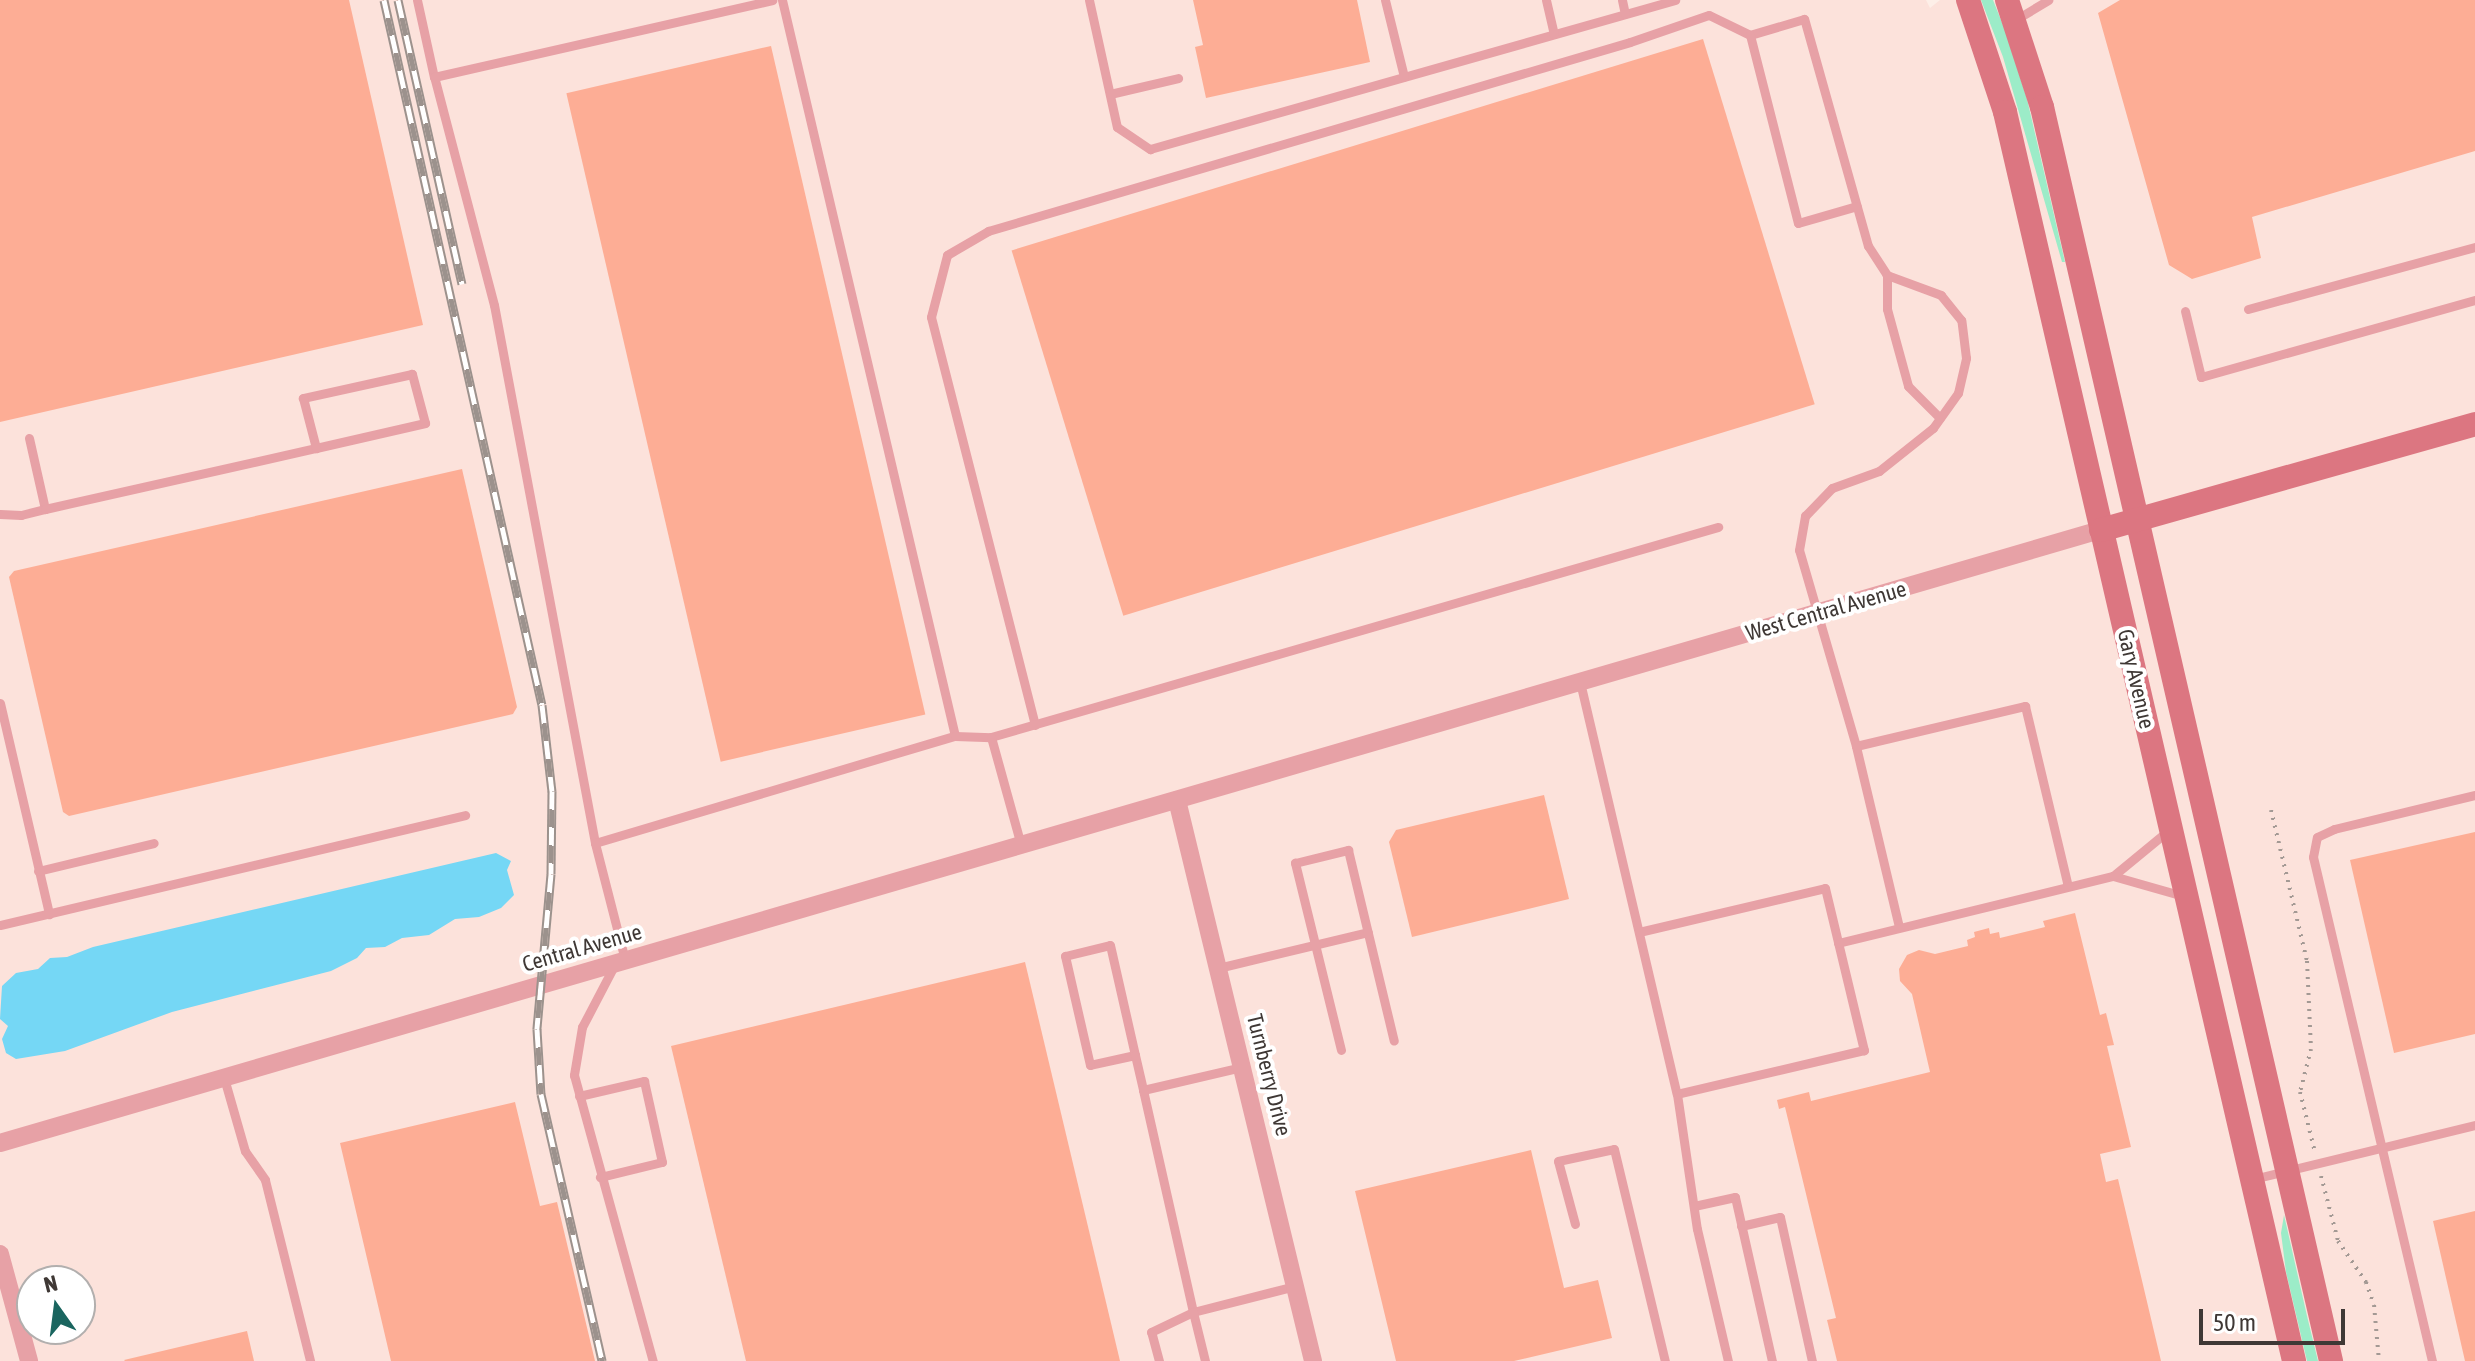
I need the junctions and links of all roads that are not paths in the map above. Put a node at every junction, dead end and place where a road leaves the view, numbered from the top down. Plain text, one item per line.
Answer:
1 (417, 0) edge
2 (772, 0) edge
3 (782, 0) edge
4 (1089, 0) edge
5 (1385, 0) edge
6 (1546, 0) edge
7 (1622, 0) edge
8 (1675, 0) edge
9 (1968, 0) edge
10 (2048, 0) edge
11 (2011, 10) edge
12 (1625, 14) junction
13 (1554, 34) junction
14 (1750, 35) junction
15 (434, 77) junction
16 (1404, 77) junction
17 (1178, 78) dead end
18 (1110, 94) junction
19 (1857, 206) junction
20 (2475, 247) edge
21 (1887, 275) junction
22 (2475, 300) edge
23 (2248, 309) dead end
24 (2185, 311) dead end
25 (1940, 418) junction
26 (2475, 424) edge
27 (29, 438) dead end
28 (316, 448) junction
29 (45, 509) junction
30 (0, 514) edge
31 (2138, 520) junction
32 (1718, 527) dead end
33 (2101, 530) junction
34 (1817, 614) junction
35 (1580, 682) junction
36 (0, 703) edge
37 (1035, 725) junction
38 (955, 736) junction
39 (991, 737) junction
40 (1856, 746) junction
41 (2475, 795) edge
42 (1177, 800) junction
43 (465, 815) dead end
44 (2171, 828) junction
45 (154, 843) dead end
46 (595, 843) junction
47 (1021, 845) junction
48 (38, 871) junction
49 (2113, 876) junction
50 (2068, 886) junction
51 (2187, 897) junction
52 (49, 914) junction
53 (0, 925) edge
54 (1899, 927) junction
55 (1368, 932) junction
56 (1639, 932) junction
57 (1838, 943) junction
58 (1315, 944) junction
59 (621, 962) junction
60 (1218, 968) junction
61 (1394, 1041) dead end
62 (1341, 1050) dead end
63 (1135, 1055) junction
64 (1242, 1067) junction
65 (224, 1078) junction
66 (1143, 1090) junction
67 (1677, 1094) junction
68 (579, 1096) junction
69 (2475, 1125) edge
70 (0, 1143) edge
71 (2382, 1147) junction
72 (2287, 1171) junction
73 (600, 1177) junction
74 (2252, 1180) junction
75 (1694, 1206) junction
76 (1575, 1224) dead end
77 (1741, 1226) junction
78 (1, 1258) edge
79 (1295, 1286) junction
80 (1193, 1312) junction
81 (29, 1361) edge
82 (310, 1361) edge
83 (653, 1361) edge
84 (1159, 1361) edge
85 (1205, 1361) edge
86 (1313, 1361) edge
87 (1665, 1361) edge
88 (1728, 1361) edge
89 (1772, 1361) edge
90 (1812, 1361) edge
91 (2294, 1361) edge
92 (2331, 1361) edge
93 (2432, 1361) edge

1 - 15 lane
2 - 15 lane
3 - 38 lane
4 - 18 lane
5 - 16 lane
6 - 13 lane
7 - 12 lane
8 - 12 lane
9 - 33 main road, Gary Avenue
10 - 11 lane
11 - 31 main road, Gary Avenue
12 - 13 lane
13 - 16 lane
14 - 19 lane
14 - 19 lane
14 - 37 lane
15 - 46 lane
16 - 18 lane
17 - 18 lane
19 - 21 lane
20 - 23 lane
21 - 25 lane
21 - 25 lane
22 - 24 lane
25 - 34 lane
26 - 31 main road, West Central Avenue
27 - 29 lane
28 - 28 lane
28 - 29 lane
29 - 30 lane
31 - 33 main road, West Central Avenue
31 - 72 main road, Gary Avenue
32 - 37 lane
33 - 34 street, West Central Avenue
33 - 44 main road, Gary Avenue
34 - 35 street, West Central Avenue
34 - 40 lane
35 - 42 street, West Central Avenue
35 - 56 lane
36 - 48 lane
37 - 39 lane
38 - 39 lane
38 - 46 lane
39 - 47 lane
40 - 50 lane
40 - 54 lane
41 - 71 lane
42 - 47 street, Central Avenue
42 - 60 street, Turnberry Drive
43 - 52 lane
44 - 49 lane
44 - 51 main road, Gary Avenue
45 - 48 lane
46 - 59 lane
47 - 59 street, Central Avenue
48 - 52 lane
49 - 50 lane
49 - 51 lane
50 - 54 lane
51 - 74 main road, Gary Avenue
52 - 53 lane
54 - 57 lane
55 - 58 lane
55 - 58 lane
55 - 61 lane
56 - 57 lane
56 - 67 lane
57 - 67 lane
58 - 60 lane
58 - 62 lane
59 - 65 street, Central Avenue
59 - 68 lane
60 - 64 street, Turnberry Drive
63 - 63 lane
63 - 66 lane
64 - 66 lane
64 - 79 street, Turnberry Drive
65 - 70 street, Central Avenue
65 - 82 lane
66 - 80 lane
67 - 75 lane
68 - 73 lane
68 - 73 lane
69 - 71 lane
71 - 72 lane
71 - 93 lane
72 - 74 lane
72 - 92 main road, Gary Avenue
73 - 83 lane
74 - 91 main road, Gary Avenue
75 - 77 lane
75 - 88 lane
76 - 87 lane
77 - 89 lane
77 - 90 lane
78 - 81 street
79 - 80 lane
79 - 86 street, Turnberry Drive
80 - 84 lane
80 - 85 lane

